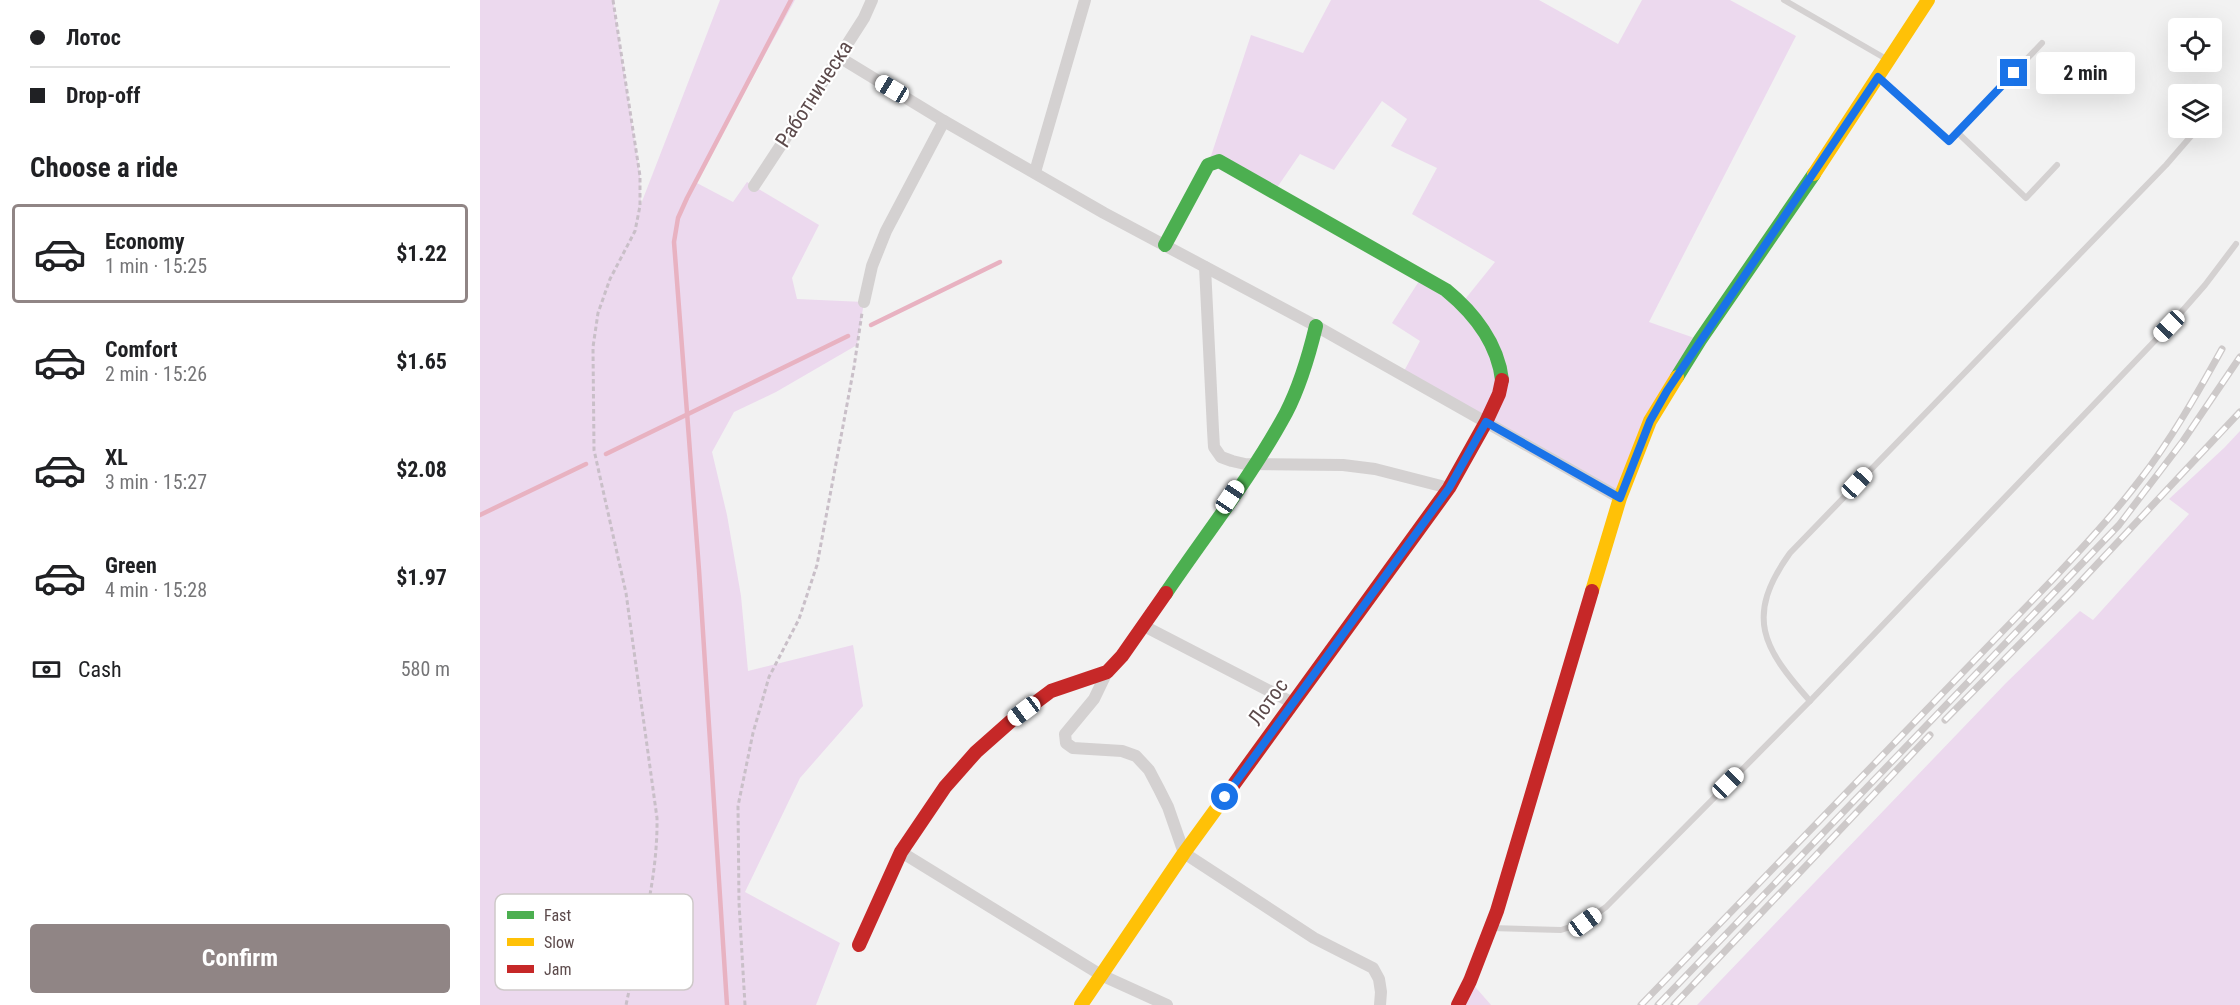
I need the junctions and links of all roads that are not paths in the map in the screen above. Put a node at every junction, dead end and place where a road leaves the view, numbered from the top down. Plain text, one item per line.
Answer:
1 (872, 0) edge
2 (1084, 0) edge
3 (1784, 0) edge
4 (1928, 0) edge
5 (2042, 43) dead end
6 (839, 57) junction
7 (1889, 61) junction
8 (1878, 77) junction
9 (944, 121) junction
10 (1957, 132) junction
11 (2189, 138) edge
12 (2057, 165) dead end
13 (1035, 172) junction
14 (754, 186) dead end
15 (2236, 244) dead end
16 (1165, 245) junction
17 (1205, 267) junction
18 (864, 302) road end
19 (1316, 326) junction
20 (1486, 422) junction
21 (1253, 464) junction
22 (1449, 488) junction
23 (1620, 498) junction
24 (1144, 626) junction
25 (1107, 672) junction
26 (1810, 701) junction
27 (1293, 703) junction
28 (902, 852) junction
29 (1184, 853) junction
30 (1490, 928) junction
31 (859, 945) dead end
32 (1101, 975) junction
33 (1082, 1005) edge
34 (1167, 1005) edge
35 (1380, 1005) edge
36 (1458, 1005) edge

1 - 6 street, Работническа
2 - 13 street
3 - 7 lane
4 - 7 street
5 - 10 lane
6 - 9 street
6 - 14 street, Работническа
7 - 8 street
8 - 10 lane
8 - 23 street
9 - 13 street
9 - 18 street
10 - 12 lane
11 - 26 lane
13 - 16 street
15 - 26 lane
16 - 17 street
16 - 20 street, Лотос
17 - 19 street
17 - 21 street
19 - 20 street
19 - 21 street
20 - 22 street, Лотос
20 - 23 street
21 - 22 street
21 - 24 street
22 - 27 street, Лотос
23 - 30 street
24 - 25 street
24 - 27 street
25 - 28 street
25 - 29 street
26 - 30 lane
27 - 29 street, Лотос
28 - 31 street
28 - 32 street
29 - 32 street, Лотос
29 - 35 street
30 - 36 street
32 - 33 street, Лотос
32 - 34 street

